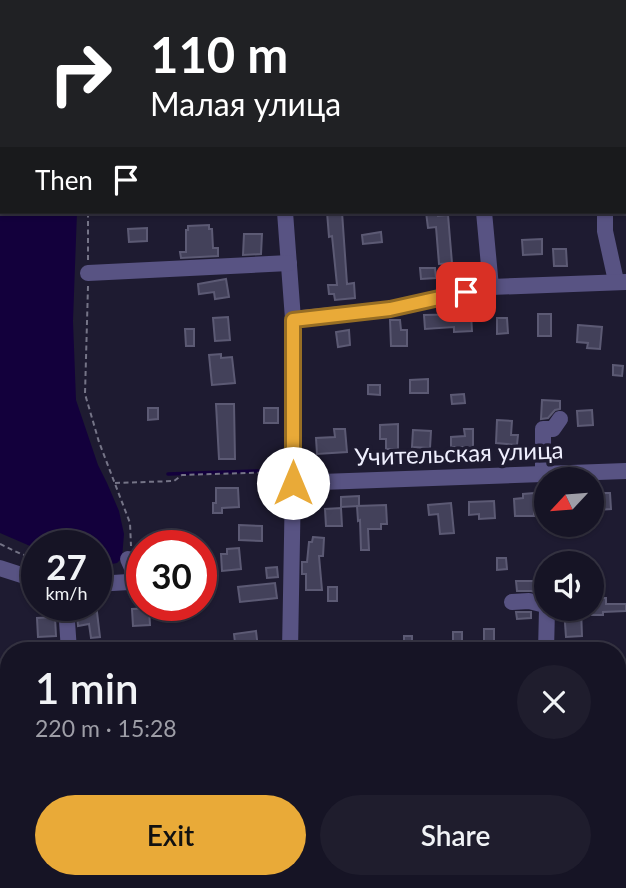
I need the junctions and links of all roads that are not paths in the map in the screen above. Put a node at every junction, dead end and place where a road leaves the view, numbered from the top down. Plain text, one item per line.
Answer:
1 (285, 214) edge
2 (484, 214) edge
3 (605, 214) edge
4 (289, 263) junction
5 (88, 273) road end
6 (621, 281) edge
7 (491, 287) junction
8 (293, 320) junction
9 (560, 419) dead end
10 (543, 467) edge
11 (626, 471) edge
12 (604, 472) edge
13 (534, 474) edge
14 (293, 477) junction
15 (0, 568) edge
16 (21, 575) edge
17 (512, 602) dead end
18 (534, 602) edge
19 (67, 621) edge
20 (547, 621) edge
21 (68, 642) edge
22 (290, 642) edge
23 (547, 642) edge

1 - 4 street
2 - 7 street
3 - 6 street
4 - 5 street
4 - 8 street
6 - 7 street
7 - 8 street
8 - 14 street
9 - 10 street
11 - 12 street, Учительская улица
13 - 14 street, Учительская улица
14 - 22 street
15 - 16 street
17 - 18 street
19 - 21 street
20 - 23 street

